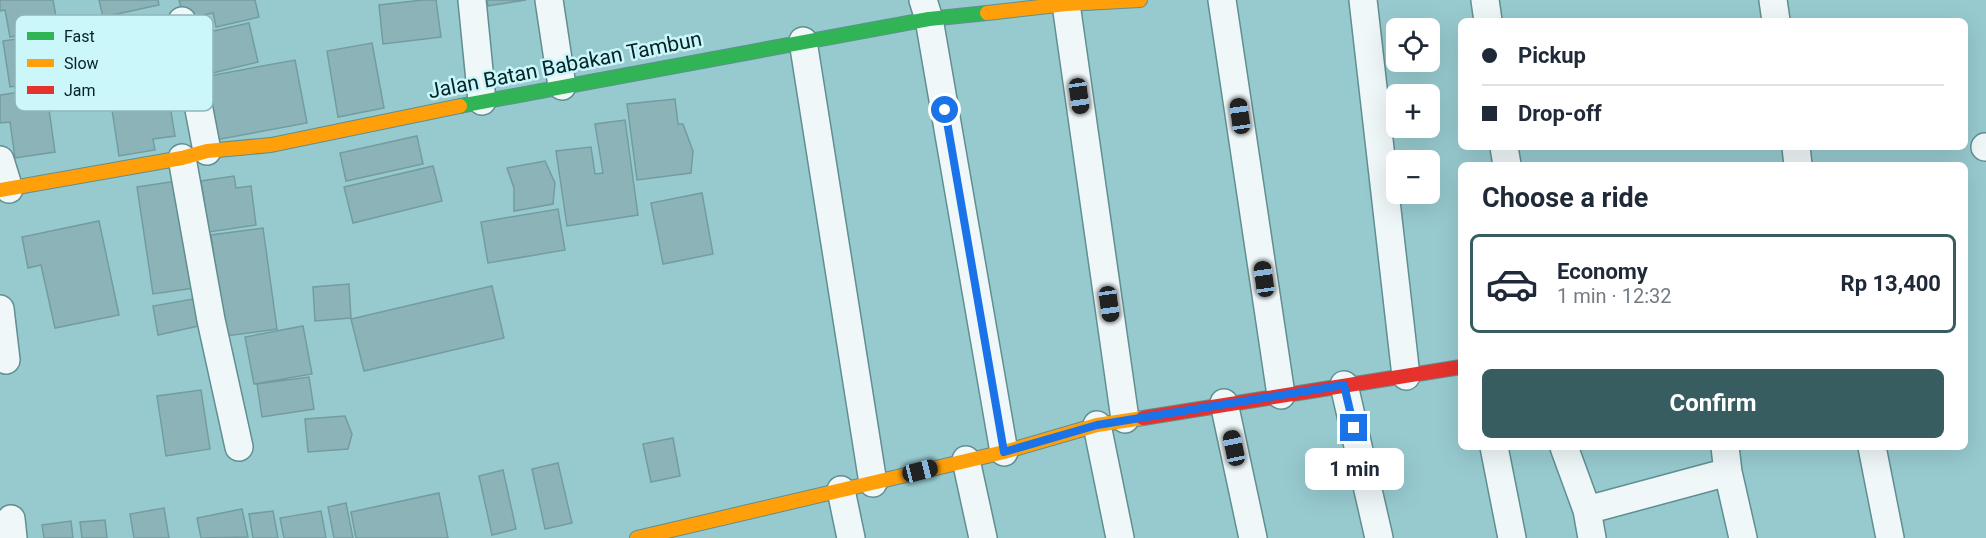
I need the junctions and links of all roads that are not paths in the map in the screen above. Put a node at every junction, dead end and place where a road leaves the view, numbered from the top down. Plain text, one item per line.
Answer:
1 (472, 0) edge
2 (549, 0) edge
3 (1140, 0) edge
4 (1222, 0) edge
5 (1363, 0) edge
6 (1485, 0) edge
7 (1773, 0) edge
8 (1065, 2) edge
9 (926, 9) edge
10 (1488, 18) edge
11 (1776, 18) edge
12 (802, 41) junction
13 (562, 86) junction
14 (483, 101) junction
15 (191, 111) edge
16 (195, 154) junction
17 (0, 160) edge
18 (5, 190) edge
19 (0, 309) edge
20 (6, 360) dead end
21 (1458, 367) edge
22 (1406, 376) junction
23 (1344, 385) junction
24 (1281, 395) junction
25 (1224, 403) junction
26 (1125, 419) junction
27 (1097, 425) junction
28 (239, 447) dead end
29 (1495, 450) edge
30 (1565, 450) edge
31 (1873, 450) edge
32 (1004, 452) junction
33 (966, 460) junction
34 (1727, 460) edge
35 (873, 483) junction
36 (841, 490) junction
37 (1587, 510) junction
38 (726, 527) edge
39 (637, 538) edge
40 (851, 538) edge
41 (983, 538) edge
42 (1120, 538) edge
43 (1253, 538) edge
44 (1379, 538) edge
45 (1512, 538) edge
46 (1592, 538) edge
47 (1743, 538) edge
48 (1890, 538) edge

1 - 14 street
2 - 13 street
3 - 8 street, Jalan Batan Babakan Tambun
4 - 24 street
5 - 22 street
6 - 10 street
7 - 11 street
8 - 9 street, Jalan Batan Babakan Tambun
8 - 26 street
9 - 12 street, Jalan Batan Babakan Tambun
9 - 32 street
12 - 13 street, Jalan Batan Babakan Tambun
12 - 35 street
13 - 14 street, Jalan Batan Babakan Tambun
14 - 16 street, Jalan Batan Babakan Tambun
15 - 16 street
16 - 18 street, Jalan Batan Babakan Tambun
16 - 28 street
17 - 18 street
19 - 20 street
21 - 22 street
22 - 23 street
23 - 24 street
23 - 44 street
24 - 25 street
25 - 26 street
25 - 43 street
26 - 27 street
27 - 32 street
27 - 42 street
29 - 45 street
30 - 37 street
31 - 48 street
32 - 33 street
33 - 35 street
33 - 41 street
34 - 37 street
34 - 47 street
35 - 36 street
36 - 38 street
36 - 40 street
37 - 46 street
38 - 39 street

